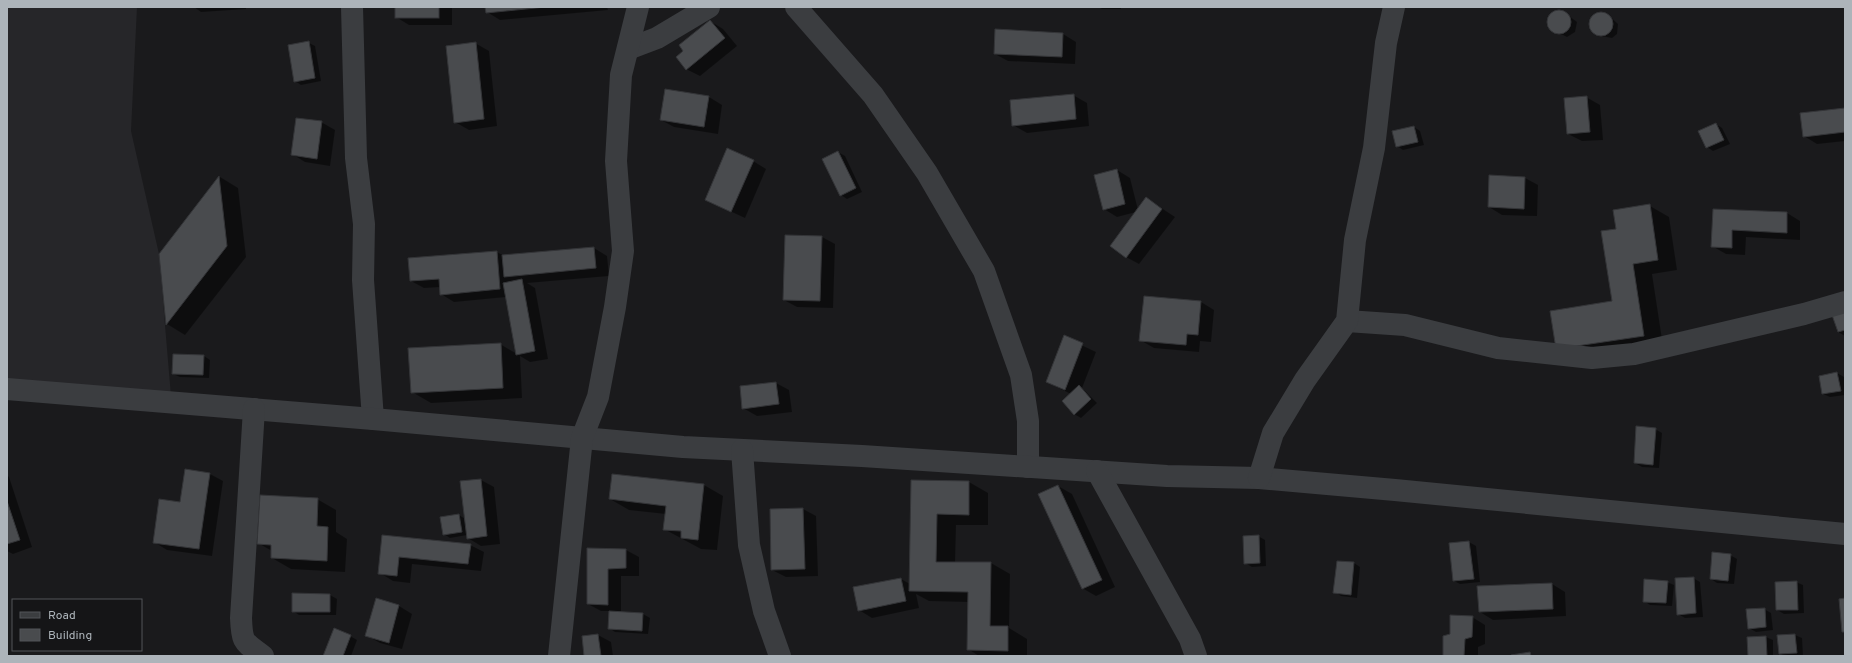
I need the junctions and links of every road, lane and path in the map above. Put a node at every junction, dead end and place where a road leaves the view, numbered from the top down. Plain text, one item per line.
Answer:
1 (352, 7) edge
2 (638, 7) edge
3 (709, 7) edge
4 (796, 7) edge
5 (1394, 7) edge
6 (628, 50) junction
7 (1845, 302) edge
8 (1347, 321) junction
9 (7, 389) edge
10 (254, 409) junction
11 (373, 418) junction
12 (582, 438) junction
13 (742, 450) junction
14 (1028, 467) junction
15 (1097, 471) junction
16 (1259, 478) junction
17 (1845, 534) edge
18 (263, 656) edge
19 (559, 656) edge
20 (780, 656) edge
21 (1196, 656) edge

1 - 11 street
2 - 6 street
3 - 6 street
4 - 14 street
5 - 8 street
6 - 12 street
7 - 8 street
8 - 16 street
9 - 10 street
10 - 11 street
10 - 18 street
11 - 12 street
12 - 13 street
12 - 19 street
13 - 14 street
13 - 20 street
14 - 15 street
15 - 16 street
15 - 21 street
16 - 17 street

